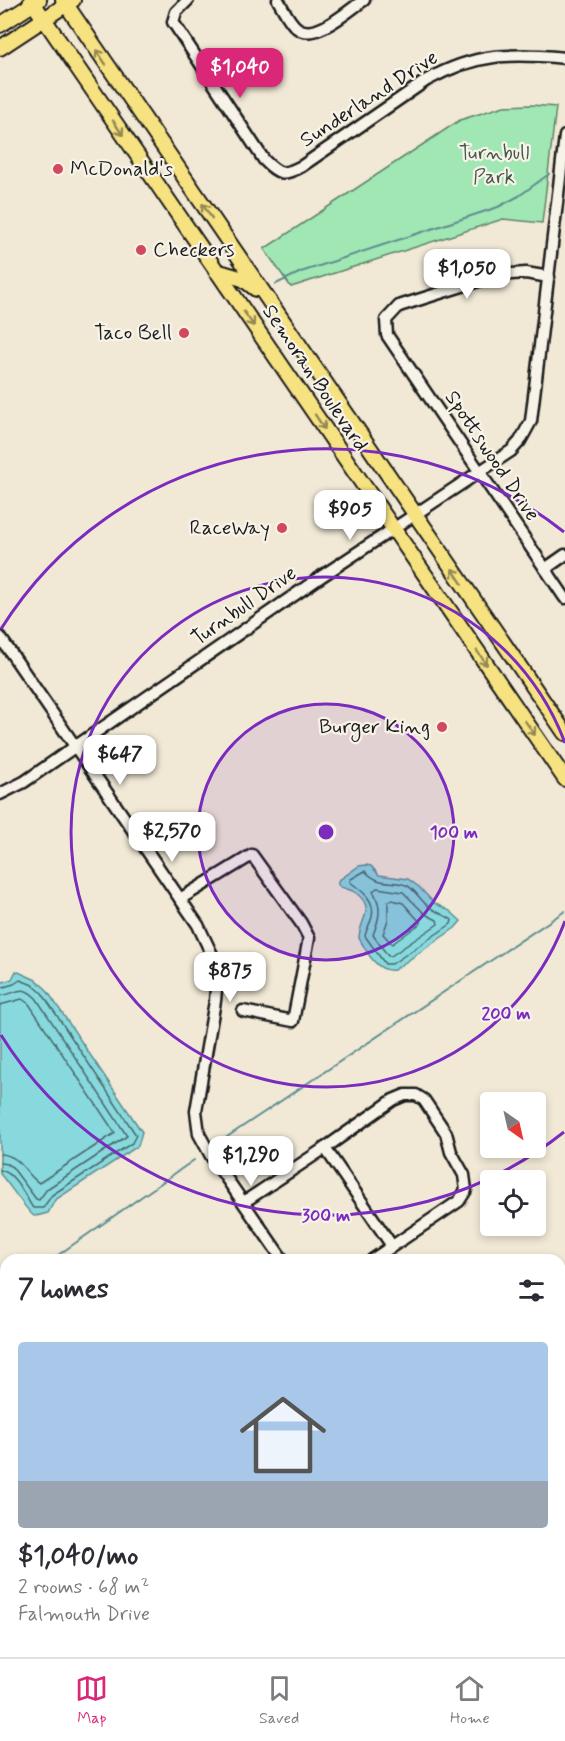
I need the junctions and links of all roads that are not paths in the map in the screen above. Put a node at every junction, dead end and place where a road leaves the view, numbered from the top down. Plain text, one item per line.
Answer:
1 (188, 0) edge
2 (278, 0) edge
3 (364, 0) edge
4 (34, 1) edge
5 (67, 2) edge
6 (44, 18) junction
7 (0, 25) edge
8 (0, 48) edge
9 (565, 58) edge
10 (565, 136) edge
11 (560, 213) edge
12 (216, 271) junction
13 (549, 277) junction
14 (265, 296) junction
15 (480, 472) junction
16 (415, 514) junction
17 (393, 529) junction
18 (565, 555) edge
19 (545, 569) junction
20 (565, 598) edge
21 (0, 637) edge
22 (565, 733) edge
23 (75, 746) junction
24 (560, 768) edge
25 (565, 779) edge
26 (0, 794) edge
27 (180, 899) junction
28 (243, 1011) dead end
29 (325, 1148) junction
30 (244, 1202) junction
31 (392, 1246) junction
32 (279, 1254) edge
33 (381, 1254) edge

1 - 9 street, Sunderland Drive
2 - 3 street
4 - 6 main road, Semoran Boulevard
4 - 7 main road
5 - 6 main road
14 -> 5 main road, Semoran Boulevard
6 - 8 main road
6 -> 12 main road, Semoran Boulevard
10 - 11 street, Turnbull Drive
11 - 13 street, Turnbull Drive
12 - 14 main road
12 -> 17 main road, Semoran Boulevard
13 - 15 street, Turnbull Drive
13 - 15 street, Spottswood Drive
14 - 16 main road, Semoran Boulevard
15 - 16 street, Turnbull Drive
15 - 19 street, Spottswood Drive
16 - 17 street, Turnbull Drive
22 -> 16 main road, Semoran Boulevard
17 - 23 street, Turnbull Drive
17 -> 24 main road, Semoran Boulevard
18 - 19 street
19 - 20 street, Spottswood Drive
21 - 23 street
23 - 26 street, Turnbull Drive
23 - 27 street
24 - 25 main road, Semoran Boulevard
27 - 28 street
27 - 30 street
29 - 30 street
29 - 31 street
29 - 31 street
30 - 32 street
31 - 33 street

